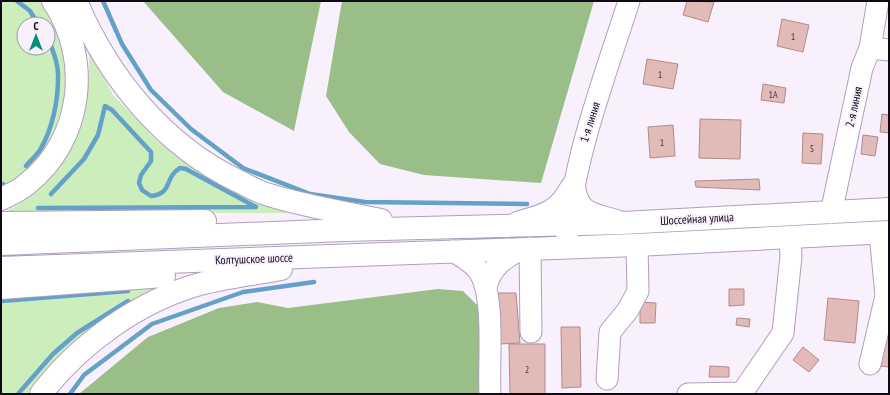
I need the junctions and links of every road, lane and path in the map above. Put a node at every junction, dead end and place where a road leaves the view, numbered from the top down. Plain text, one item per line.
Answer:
1 (53, 1) edge
2 (76, 1) edge
3 (629, 1) edge
4 (878, 1) edge
5 (880, 49) edge
6 (574, 181) junction
7 (1, 199) edge
8 (889, 209) edge
9 (831, 213) junction
10 (1, 223) edge
11 (567, 223) junction
12 (622, 223) junction
13 (507, 225) junction
14 (423, 228) junction
15 (344, 230) junction
16 (885, 233) edge
17 (790, 238) junction
18 (1, 244) edge
19 (637, 245) junction
20 (566, 247) junction
21 (519, 249) junction
22 (453, 251) junction
23 (354, 256) junction
24 (1, 268) edge
25 (1, 288) edge
26 (486, 288) junction
27 (531, 332) dead end
28 (870, 364) dead end
29 (607, 379) dead end
30 (41, 394) edge
31 (490, 394) edge
32 (688, 394) edge

1 - 7 main road
2 - 14 main road
3 - 6 street, 1-я линия
4 - 5 street, 2-я линия
5 - 9 street, 2-я линия
6 - 11 street, 1-я линия
6 - 12 street
6 - 13 street
8 - 9 main road, Шоссейная улица
9 - 12 main road, Шоссейная улица
10 - 15 main road
11 - 12 main road, Шоссейная улица
11 - 13 main road, Шоссейная улица
11 - 20 street, 1-я линия
13 - 14 main road, Колтушское шоссе
14 - 15 main road, Колтушское шоссе
15 - 18 main road, Колтушское шоссе
16 - 17 main road, Шоссейная улица
16 - 28 street
17 - 19 main road, Шоссейная улица
17 - 32 street
19 - 20 main road, Шоссейная улица
19 - 29 street
20 - 21 main road, Шоссейная улица
21 - 22 main road, Колтушское шоссе
21 - 26 street
21 - 27 street
22 - 23 main road, Колтушское шоссе
22 - 26 street
23 - 24 main road, Колтушское шоссе
23 - 25 main road
23 - 30 main road
26 - 31 street

